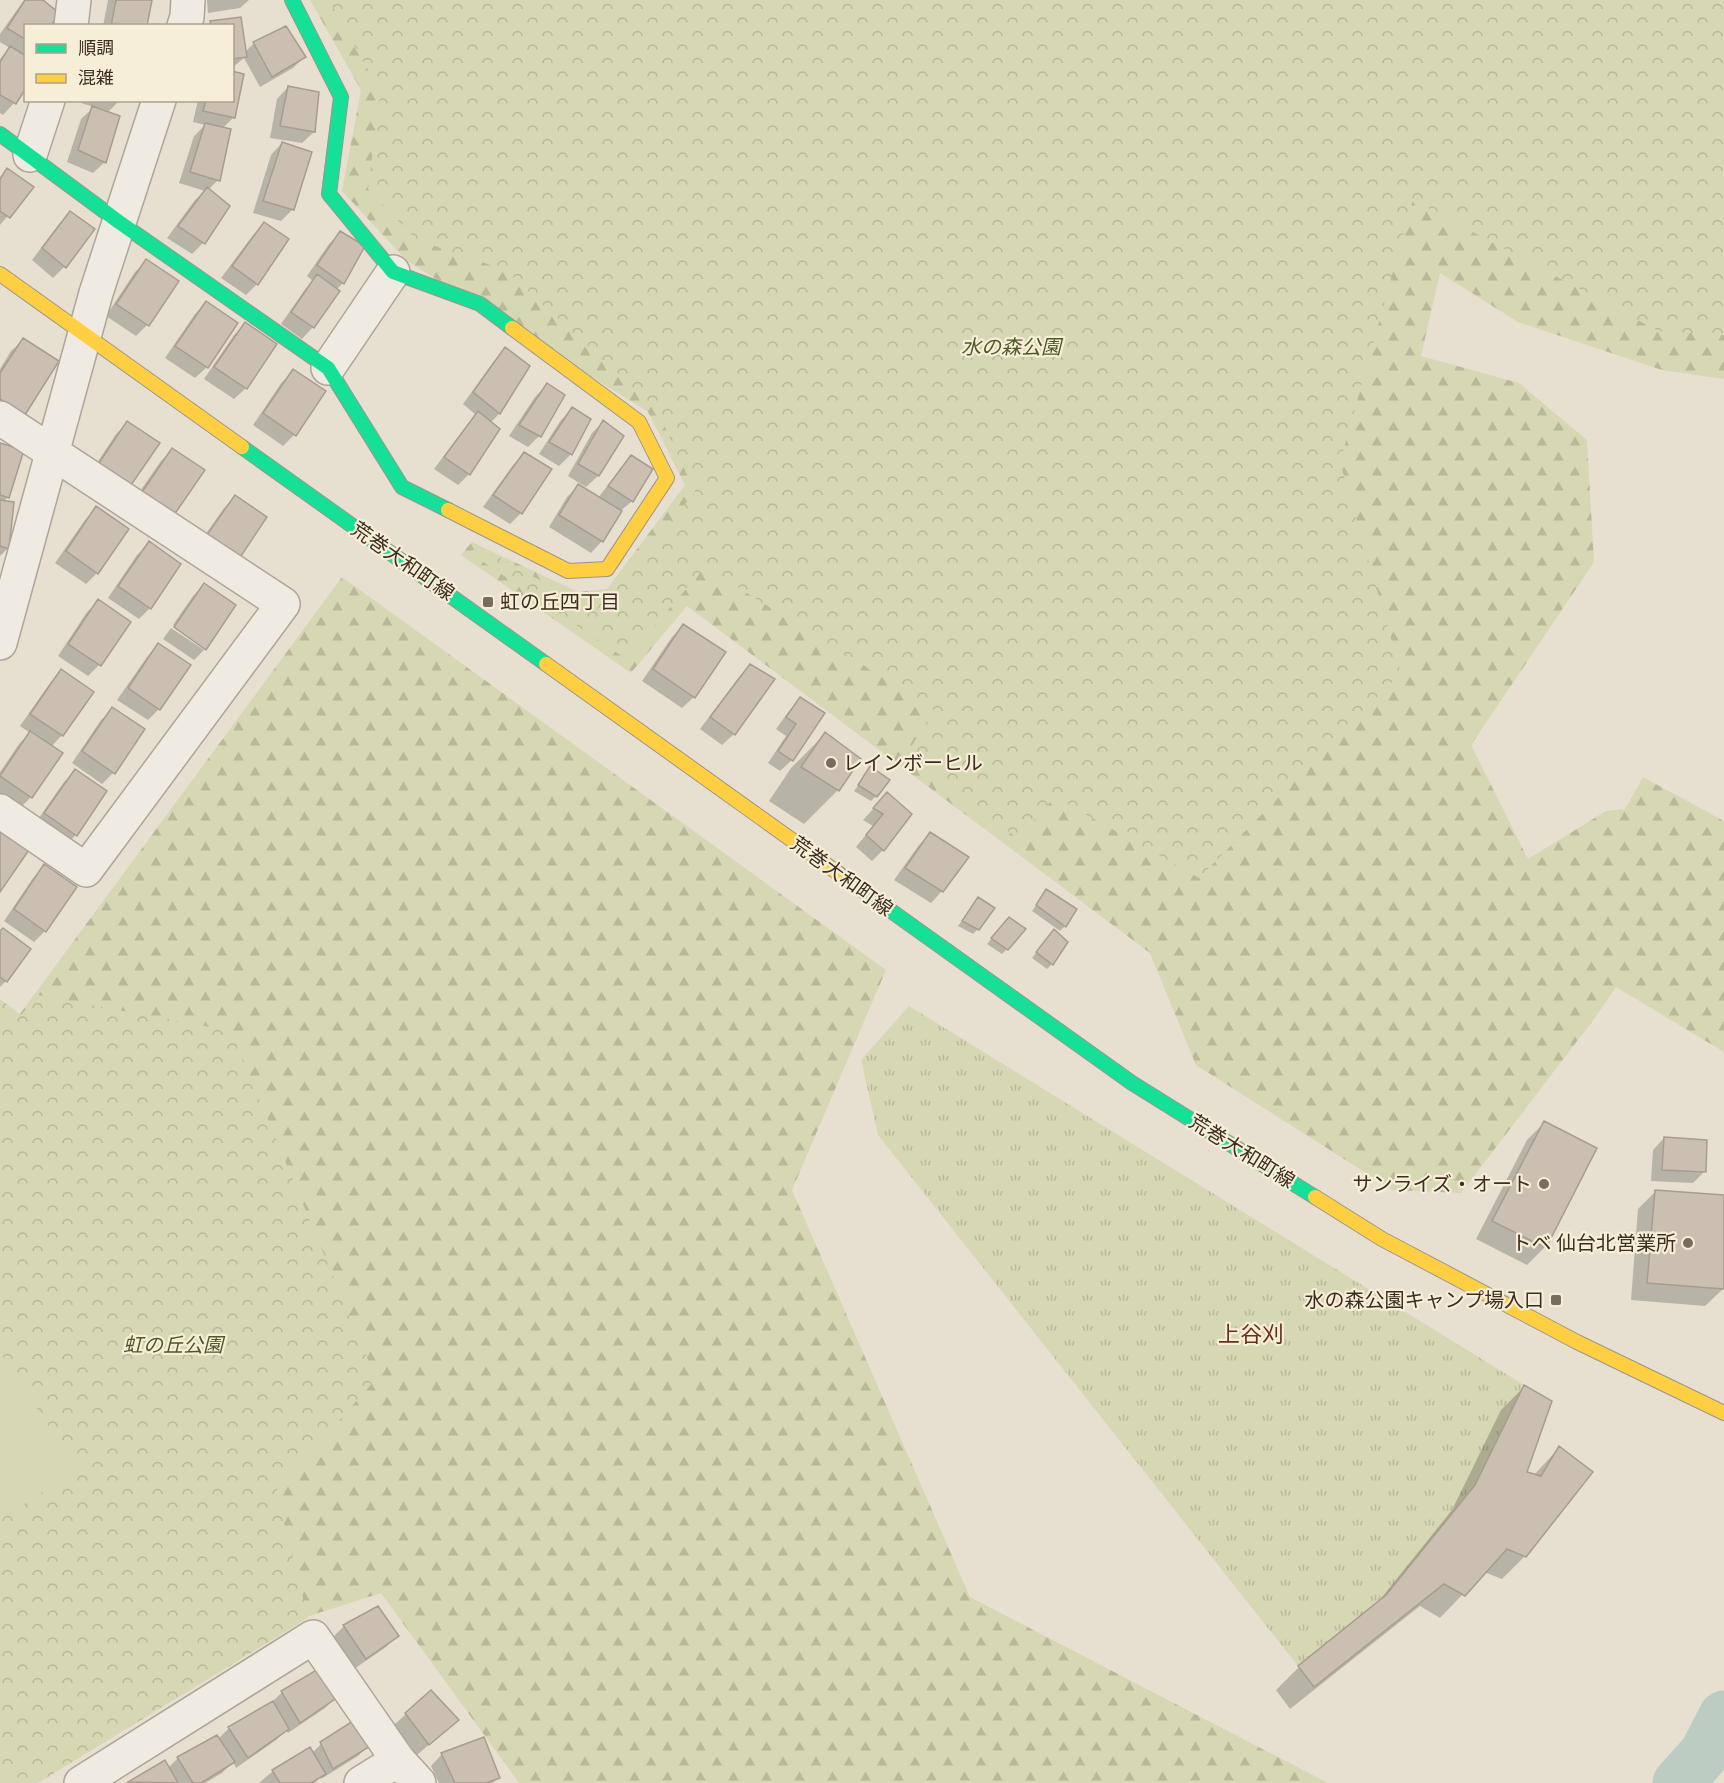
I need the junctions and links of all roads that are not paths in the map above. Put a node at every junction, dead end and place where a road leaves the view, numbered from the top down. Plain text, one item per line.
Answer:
1 (74, 0) edge
2 (188, 0) edge
3 (292, 0) edge
4 (71, 24) edge
5 (185, 24) edge
6 (47, 102) edge
7 (158, 102) edge
8 (0, 134) edge
9 (30, 155) junction
10 (118, 222) junction
11 (393, 272) junction
12 (0, 274) edge
13 (85, 335) junction
14 (328, 368) junction
15 (0, 418) edge
16 (52, 454) junction
17 (0, 643) edge
18 (0, 811) edge
19 (1724, 1413) edge
20 (409, 1772) edge
21 (81, 1783) edge
22 (361, 1783) edge

1 - 4 street
2 - 5 street
3 - 11 street
6 - 9 street
7 - 10 street
8 - 9 street
9 - 10 street
10 - 13 street
10 - 14 street
11 - 14 street
11 - 14 street
12 - 13 street, 荒巻大和町線
13 - 16 street
13 - 19 street, 荒巻大和町線
15 - 16 street
16 - 17 street
16 - 18 street
20 - 21 street
20 - 22 street

